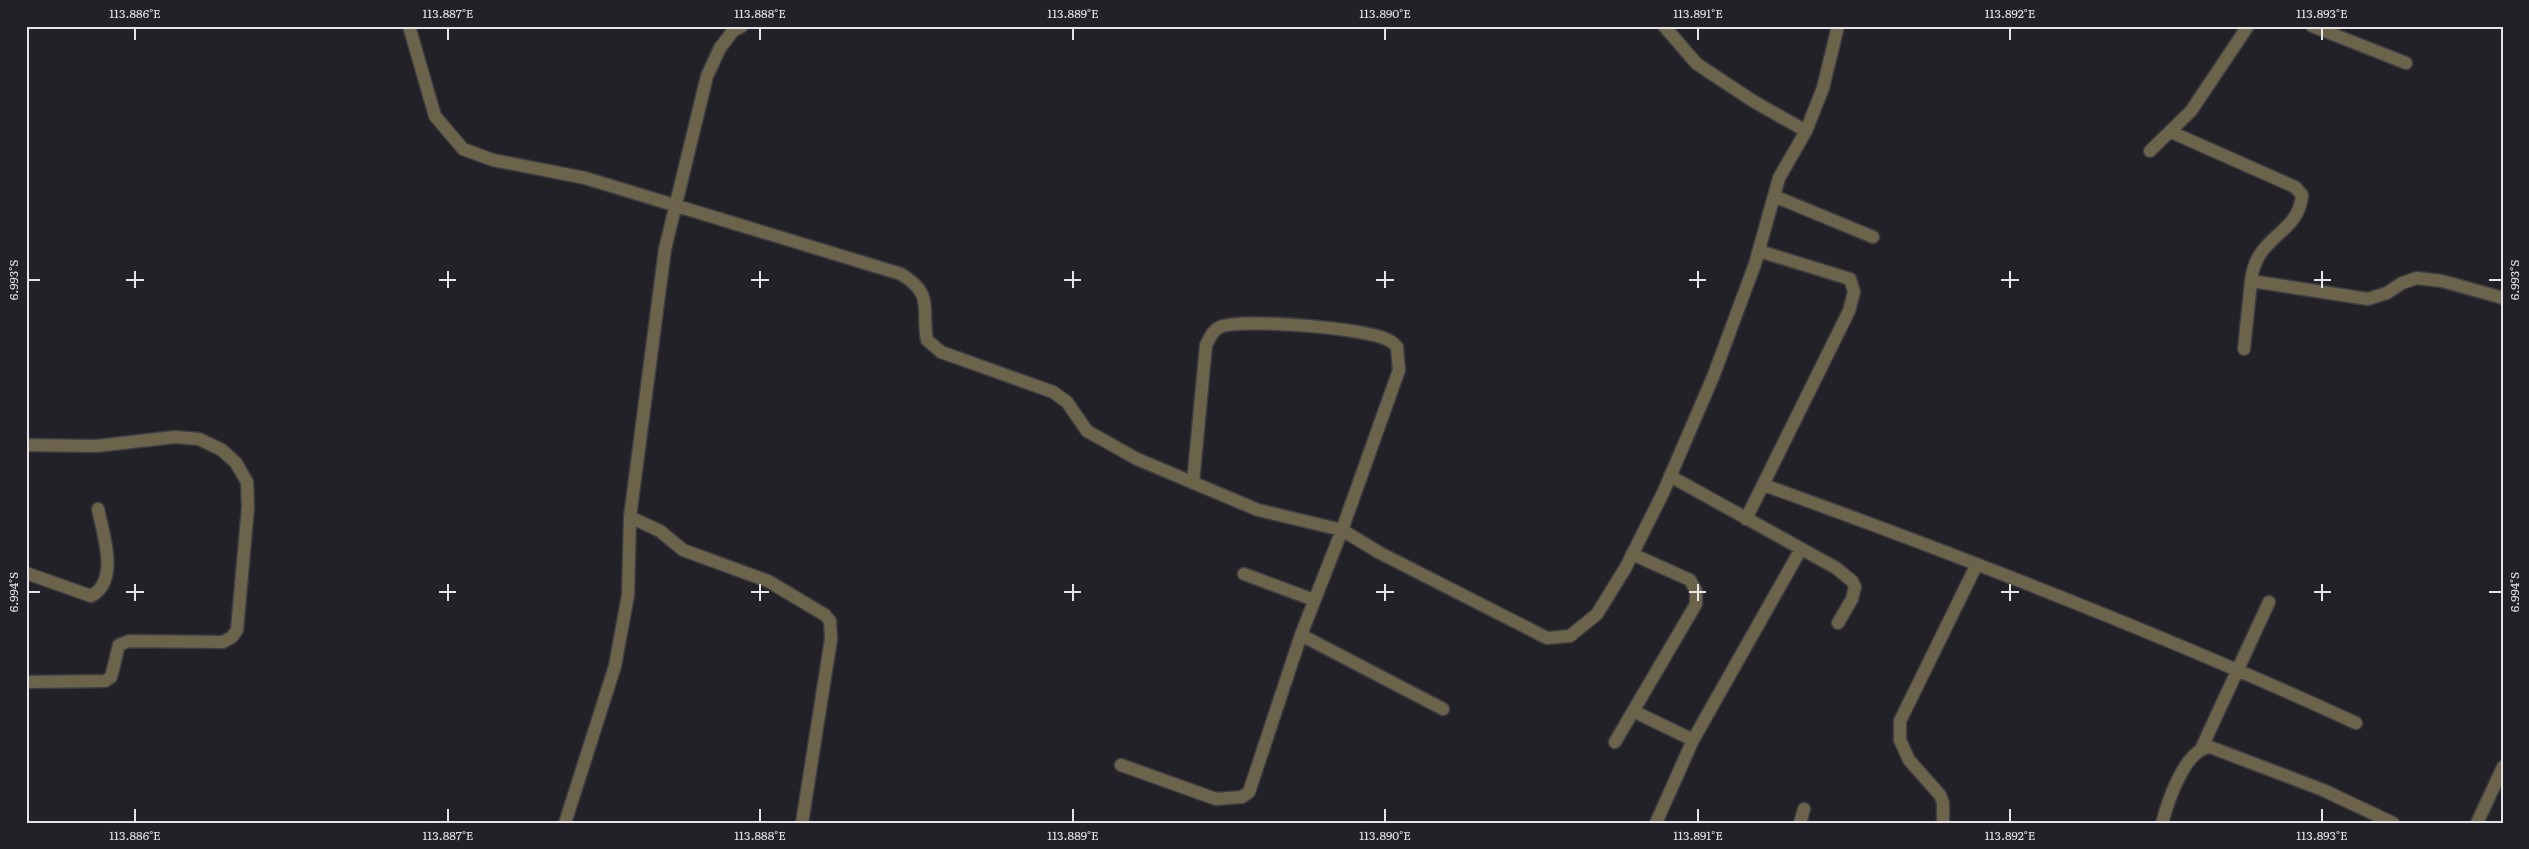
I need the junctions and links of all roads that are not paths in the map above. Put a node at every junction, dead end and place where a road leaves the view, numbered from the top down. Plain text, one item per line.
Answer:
1 (409, 26) edge
2 (742, 26) edge
3 (1664, 26) edge
4 (1838, 26) edge
5 (2248, 26) edge
6 (2312, 26) edge
7 (2406, 64) dead end
8 (1806, 131) junction
9 (2171, 132) junction
10 (2150, 151) dead end
11 (1774, 196) junction
12 (675, 205) junction
13 (1873, 237) dead end
14 (1759, 251) junction
15 (2251, 282) junction
16 (2503, 298) edge
17 (2244, 349) dead end
18 (26, 445) edge
19 (1670, 476) junction
20 (1193, 484) junction
21 (1764, 485) junction
22 (98, 509) dead end
23 (630, 517) junction
24 (1746, 519) junction
25 (1342, 530) junction
26 (1801, 548) junction
27 (1632, 554) junction
28 (1977, 564) junction
29 (26, 573) edge
30 (1244, 574) dead end
31 (1314, 600) junction
32 (2269, 602) dead end
33 (1838, 623) dead end
34 (1301, 635) junction
35 (2238, 669) junction
36 (26, 682) edge
37 (1443, 709) dead end
38 (1632, 711) junction
39 (2356, 723) dead end
40 (1692, 740) junction
41 (1615, 742) dead end
42 (2202, 748) junction
43 (1121, 765) dead end
44 (2503, 767) edge
45 (1804, 809) dead end
46 (565, 823) edge
47 (802, 823) edge
48 (1656, 823) edge
49 (1800, 823) edge
50 (1943, 823) edge
51 (2162, 823) edge
52 (2393, 823) edge
53 (2477, 823) edge

1 - 12 street
2 - 12 street
3 - 8 street
4 - 8 street
5 - 9 street
6 - 7 street
8 - 11 street
9 - 10 street
9 - 15 street
11 - 13 street
11 - 14 street
12 - 20 street
12 - 23 street
14 - 19 street
14 - 21 street
15 - 16 street
15 - 17 street
18 - 36 street
19 - 24 street
19 - 27 street
20 - 25 street
20 - 25 street
21 - 24 street
21 - 28 street
22 - 29 street
23 - 46 street
23 - 47 street
24 - 26 street
25 - 27 street
25 - 31 street
26 - 33 street
26 - 40 street
27 - 38 street
28 - 35 street
28 - 50 street
30 - 31 street
31 - 34 street
32 - 35 street
34 - 37 street
34 - 43 street
35 - 39 street
35 - 42 street
38 - 40 street
38 - 41 street
40 - 48 street
42 - 51 street
42 - 52 street
44 - 53 street
45 - 49 street

